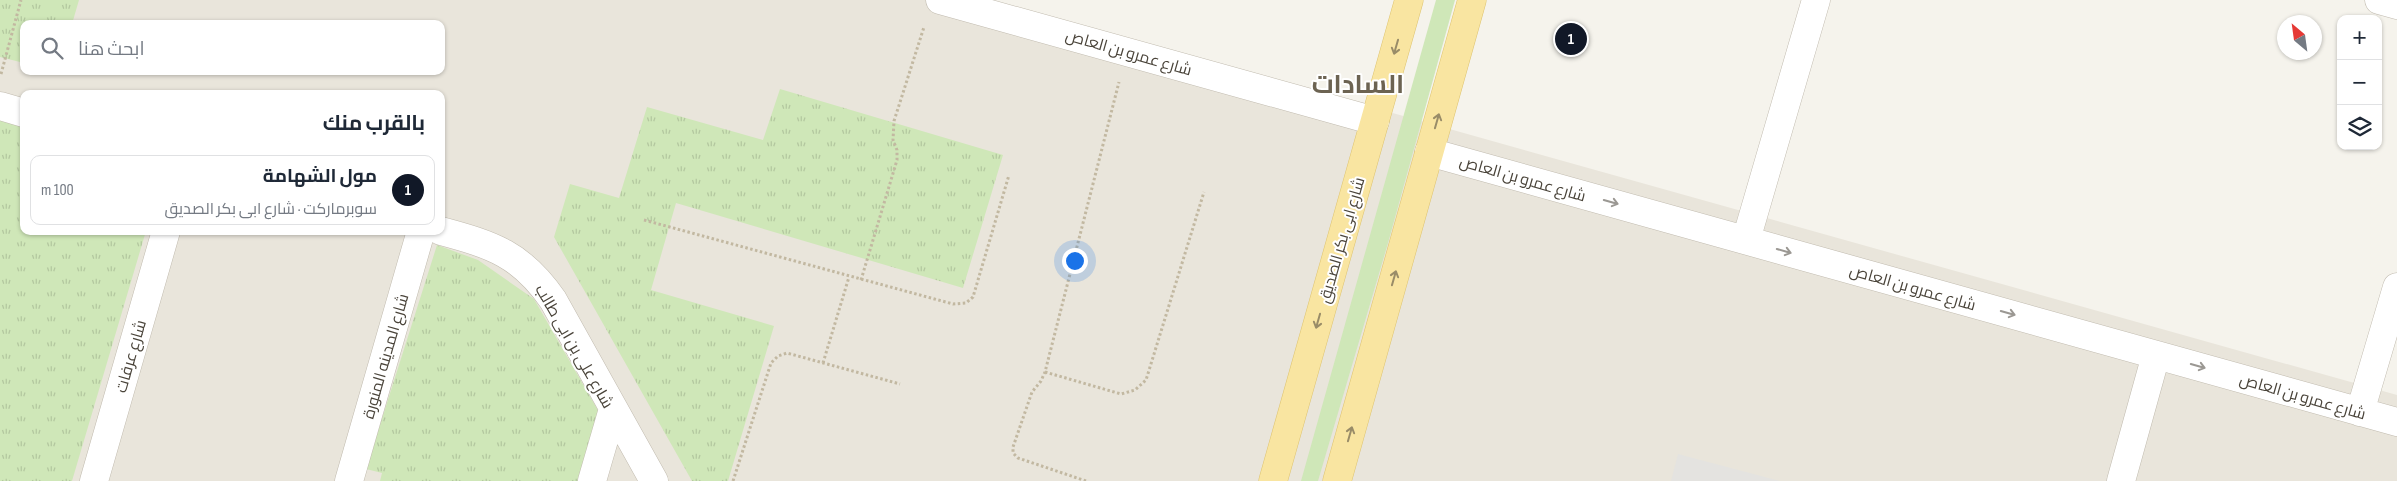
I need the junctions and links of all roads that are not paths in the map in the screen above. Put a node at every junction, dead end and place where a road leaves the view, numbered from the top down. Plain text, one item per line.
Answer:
1 (1409, 0) edge
2 (1472, 0) edge
3 (1816, 0) edge
4 (2379, 0) edge
5 (2397, 6) edge
6 (934, 9) edge
7 (0, 106) edge
8 (20, 112) edge
9 (1375, 122) junction
10 (1429, 152) junction
11 (445, 232) edge
12 (165, 235) edge
13 (420, 235) edge
14 (1746, 240) junction
15 (2397, 287) edge
16 (2156, 355) junction
17 (613, 409) junction
18 (2360, 412) junction
19 (2397, 422) edge
20 (94, 481) edge
21 (349, 481) edge
22 (592, 481) edge
23 (654, 481) edge
24 (1273, 481) edge
25 (1337, 481) edge
26 (2121, 481) edge

1 -> 9 main road, شارع ابى بكر الصديق
10 -> 2 main road
3 - 14 street
4 - 5 street
6 - 9 street, شارع عمرو بن العاص
7 - 8 street
9 -> 24 main road, شارع ابى بكر الصديق
10 -> 14 street, شارع عمرو بن العاص
25 -> 10 main road
11 - 17 street, شارع على بن ابى طالب
12 - 20 street, شارع عرفات
13 - 21 street, شارع المدينه المنورة
14 -> 16 street, شارع عمرو بن العاص
15 - 18 street
16 -> 18 street, شارع عمرو بن العاص
16 - 26 street
17 - 22 street
17 - 23 street, شارع على بن ابى طالب
18 - 19 street, شارع عمرو بن العاص

